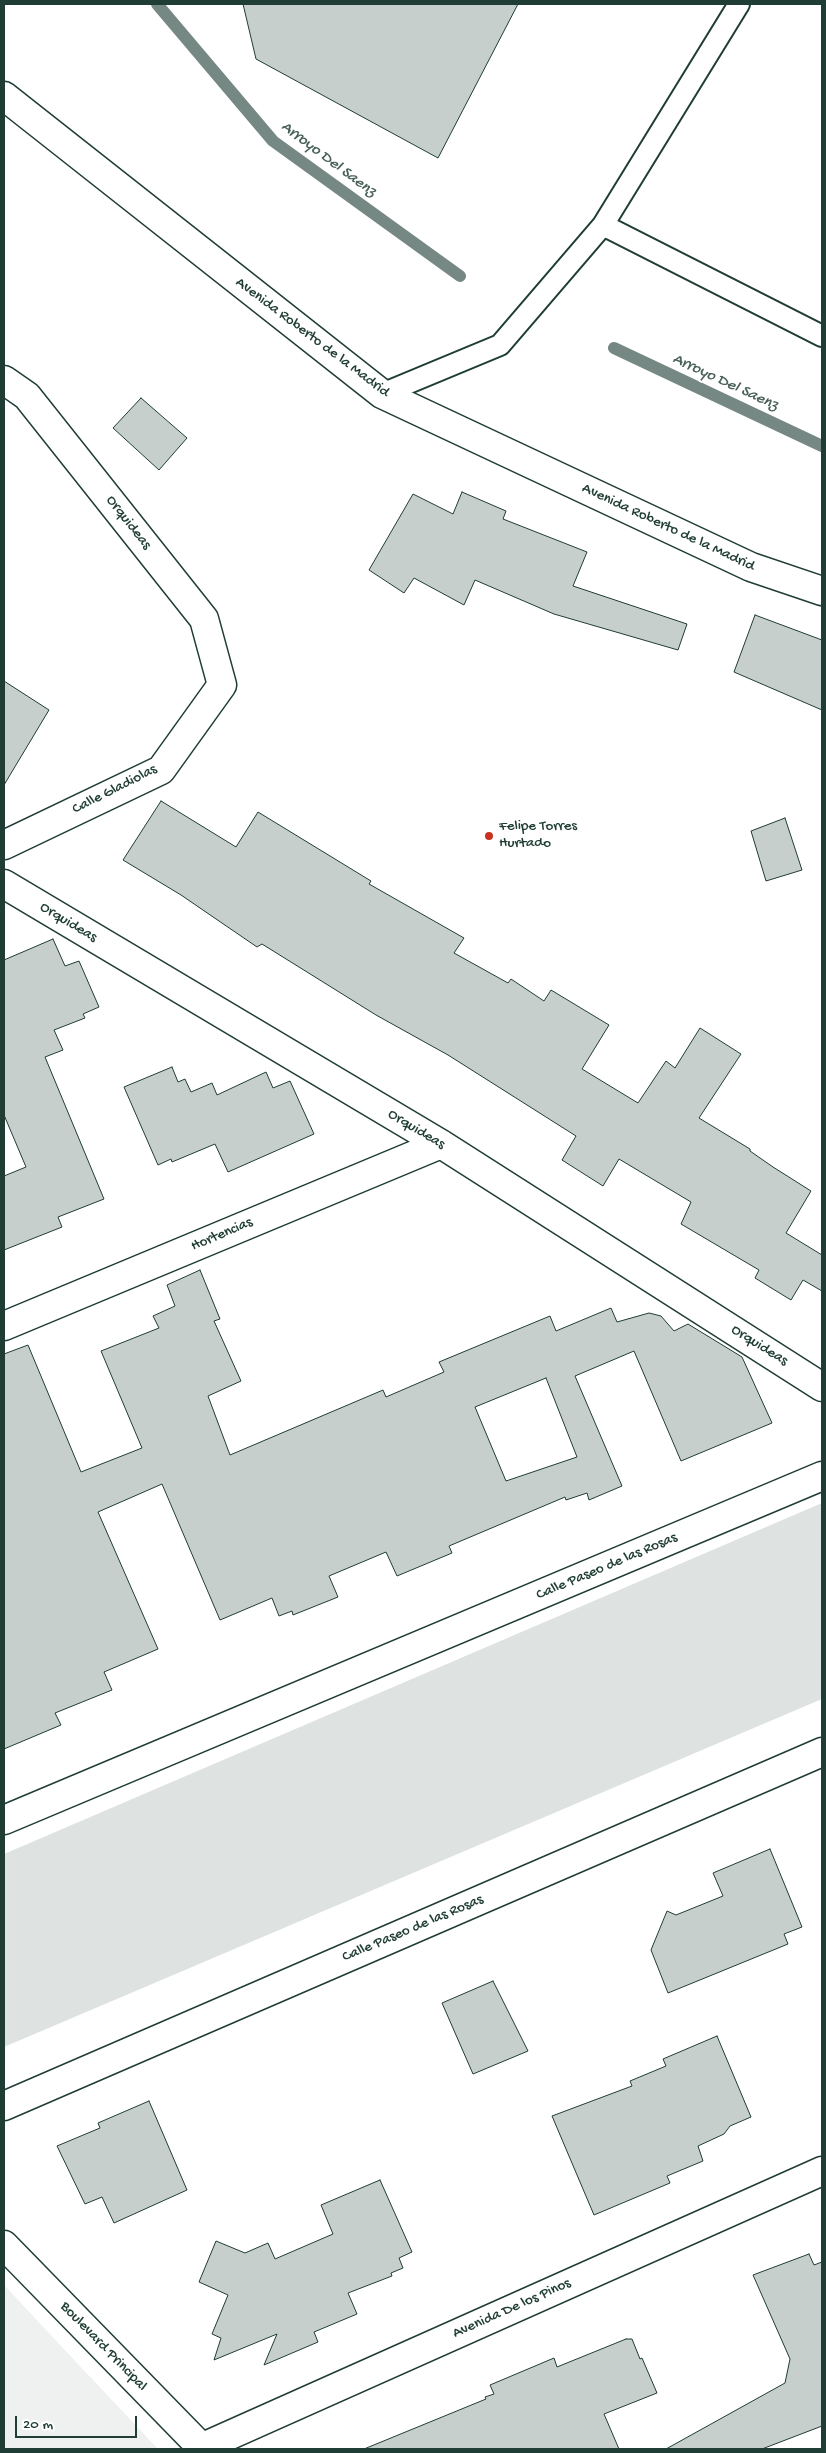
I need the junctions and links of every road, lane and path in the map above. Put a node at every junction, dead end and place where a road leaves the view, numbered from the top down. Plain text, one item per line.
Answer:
1 (739, 4) edge
2 (4, 96) edge
3 (603, 225) junction
4 (822, 336) edge
5 (4, 380) edge
6 (382, 394) junction
7 (822, 591) edge
8 (222, 685) joint
9 (4, 845) edge
10 (4, 884) edge
11 (441, 1144) junction
12 (4, 1326) edge
13 (822, 1386) edge
14 (822, 1476) edge
15 (822, 1752) edge
16 (4, 1820) edge
17 (4, 2106) edge
18 (822, 2171) edge
19 (4, 2245) edge
20 (202, 2448) edge

1 - 3 lane
2 - 6 street, Avenida Roberto de la Madrid
3 - 4 lane
3 - 6 lane
5 - 8 street, Orquideas
6 - 7 street, Avenida Roberto de la Madrid
8 - 9 street, Calle Gladiolas
10 - 11 street, Orquideas
11 - 12 street, Hortencias
11 - 13 street, Orquideas
14 - 16 street, Calle Paseo de las Rosas
15 - 17 street, Calle Paseo de las Rosas
18 - 20 street, Avenida De los Pinos
19 - 20 street, Boulevard Principal

